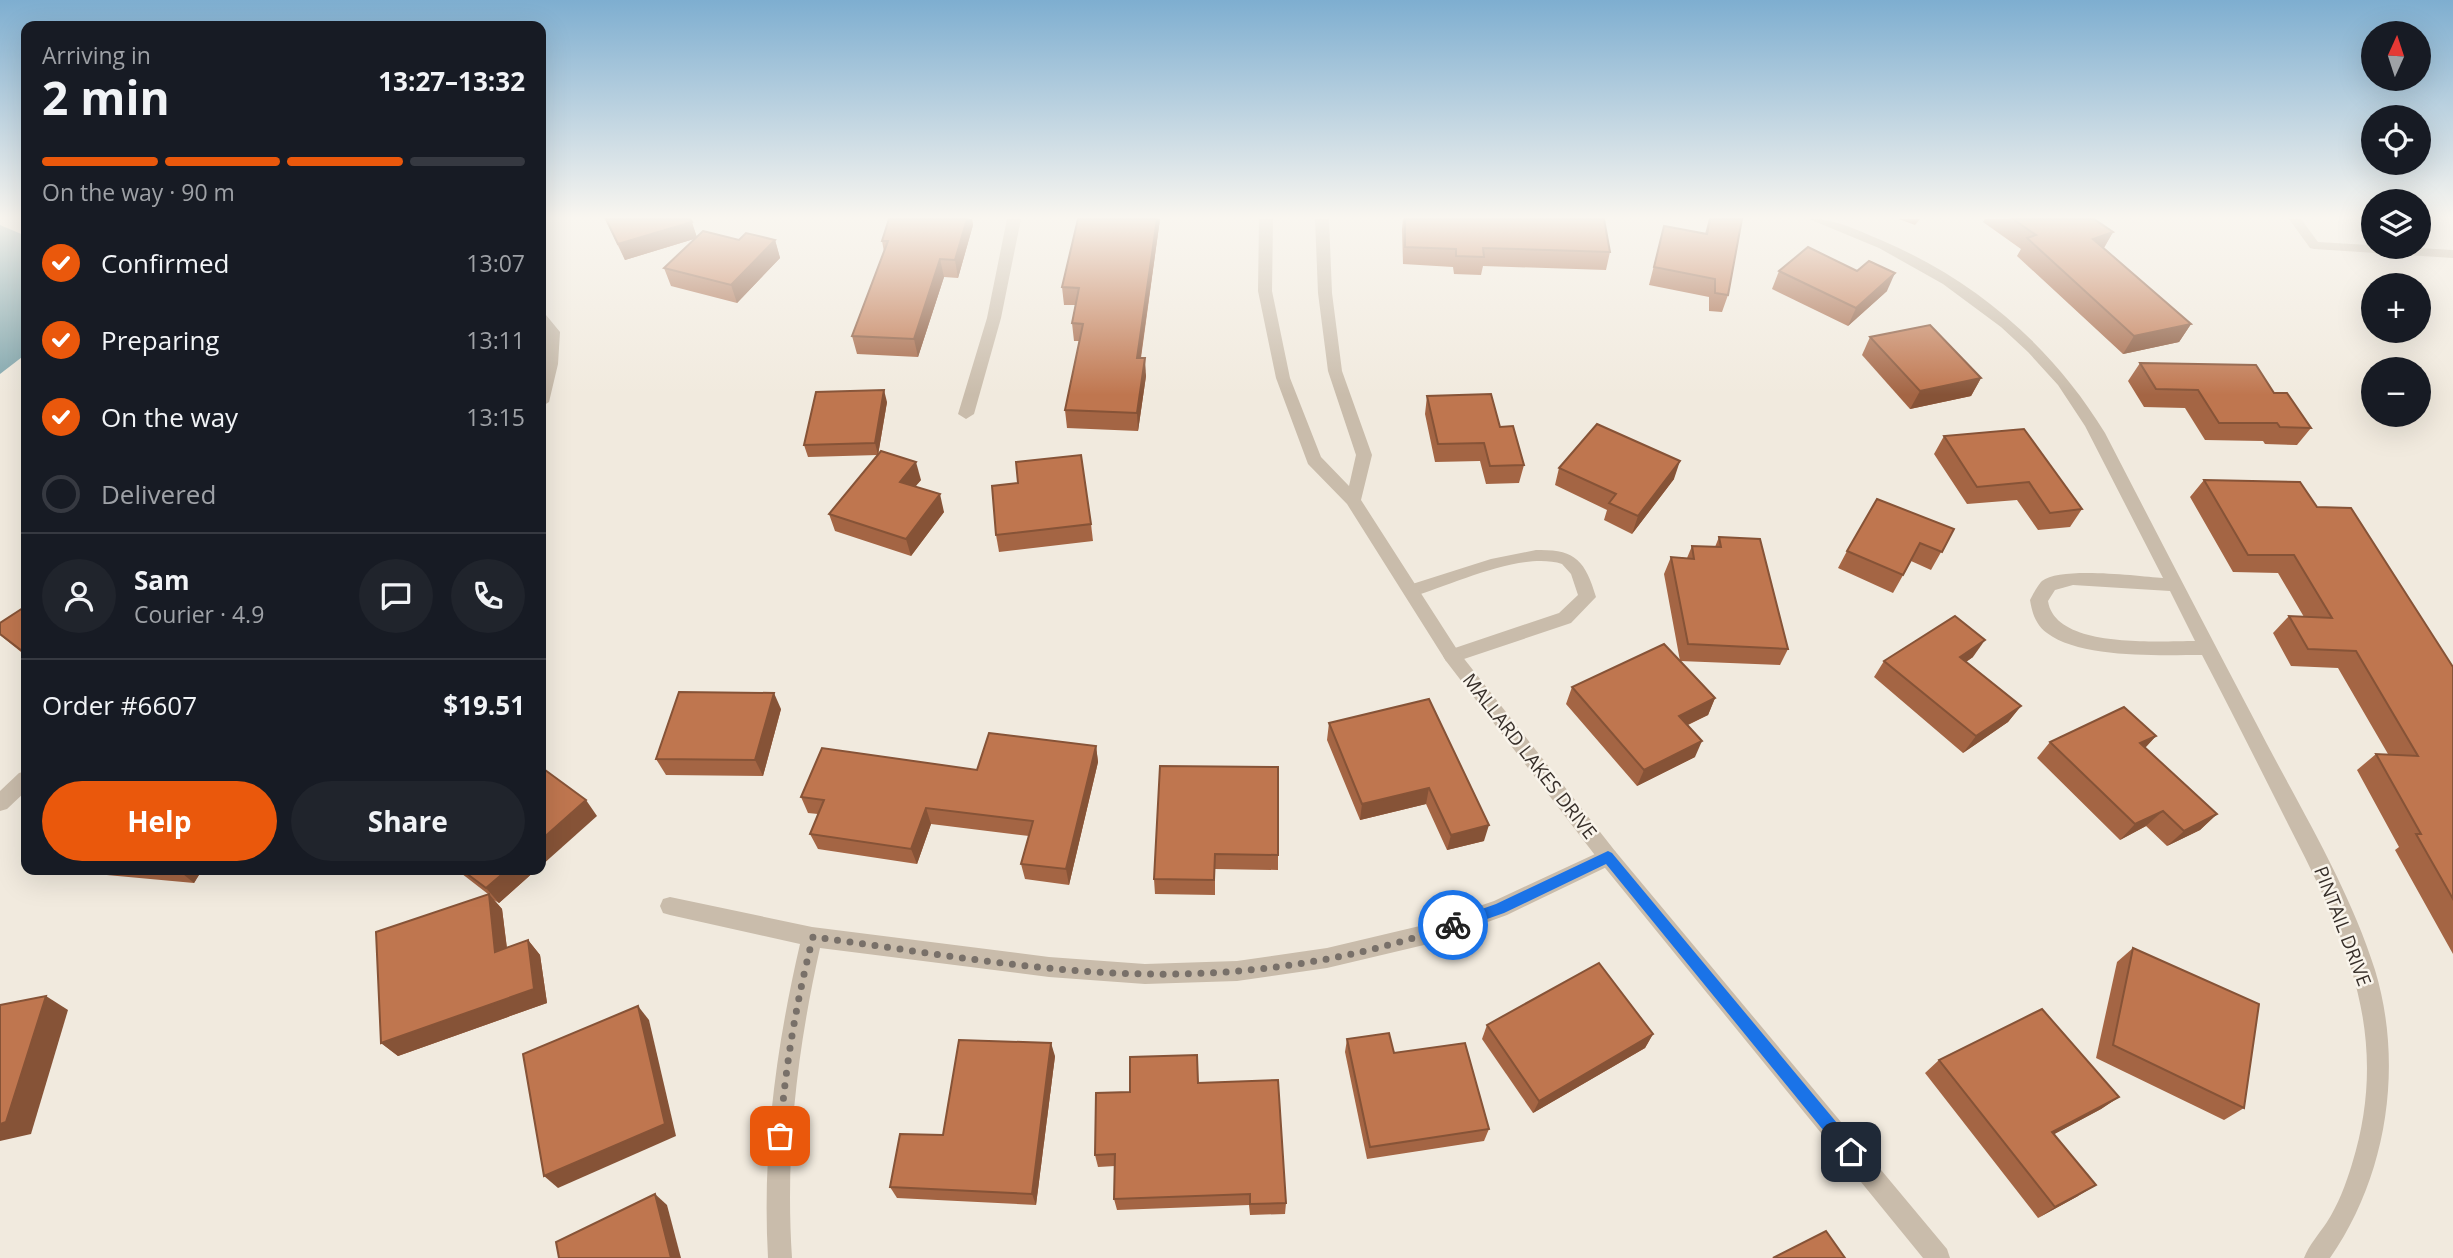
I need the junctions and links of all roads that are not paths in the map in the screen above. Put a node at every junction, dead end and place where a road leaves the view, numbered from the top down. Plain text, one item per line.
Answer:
1 (1002, 278) edge
2 (1265, 278) edge
3 (1324, 278) edge
4 (1940, 278) edge
5 (546, 324) edge
6 (546, 383) edge
7 (966, 414) dead end
8 (1353, 500) junction
9 (2176, 585) junction
10 (1412, 592) junction
11 (2208, 648) junction
12 (1452, 656) junction
13 (21, 784) edge
14 (0, 803) edge
15 (1608, 857) junction
16 (670, 906) dead end
17 (813, 937) junction
18 (780, 1258) edge
19 (1938, 1258) edge
20 (2316, 1258) edge

1 - 7 street
2 - 8 street, MALLARD LAKES DRIVE
3 - 8 street
4 - 9 street, PINTAIL DRIVE
5 - 6 street
8 - 10 street, MALLARD LAKES DRIVE
9 - 11 street, PINTAIL DRIVE
9 - 11 street
10 - 12 street, MALLARD LAKES DRIVE
10 - 12 street
11 - 20 street, PINTAIL DRIVE
12 - 15 street, MALLARD LAKES DRIVE
13 - 14 street
15 - 17 street
15 - 19 street, MALLARD LAKES DRIVE
16 - 17 street
17 - 18 street

